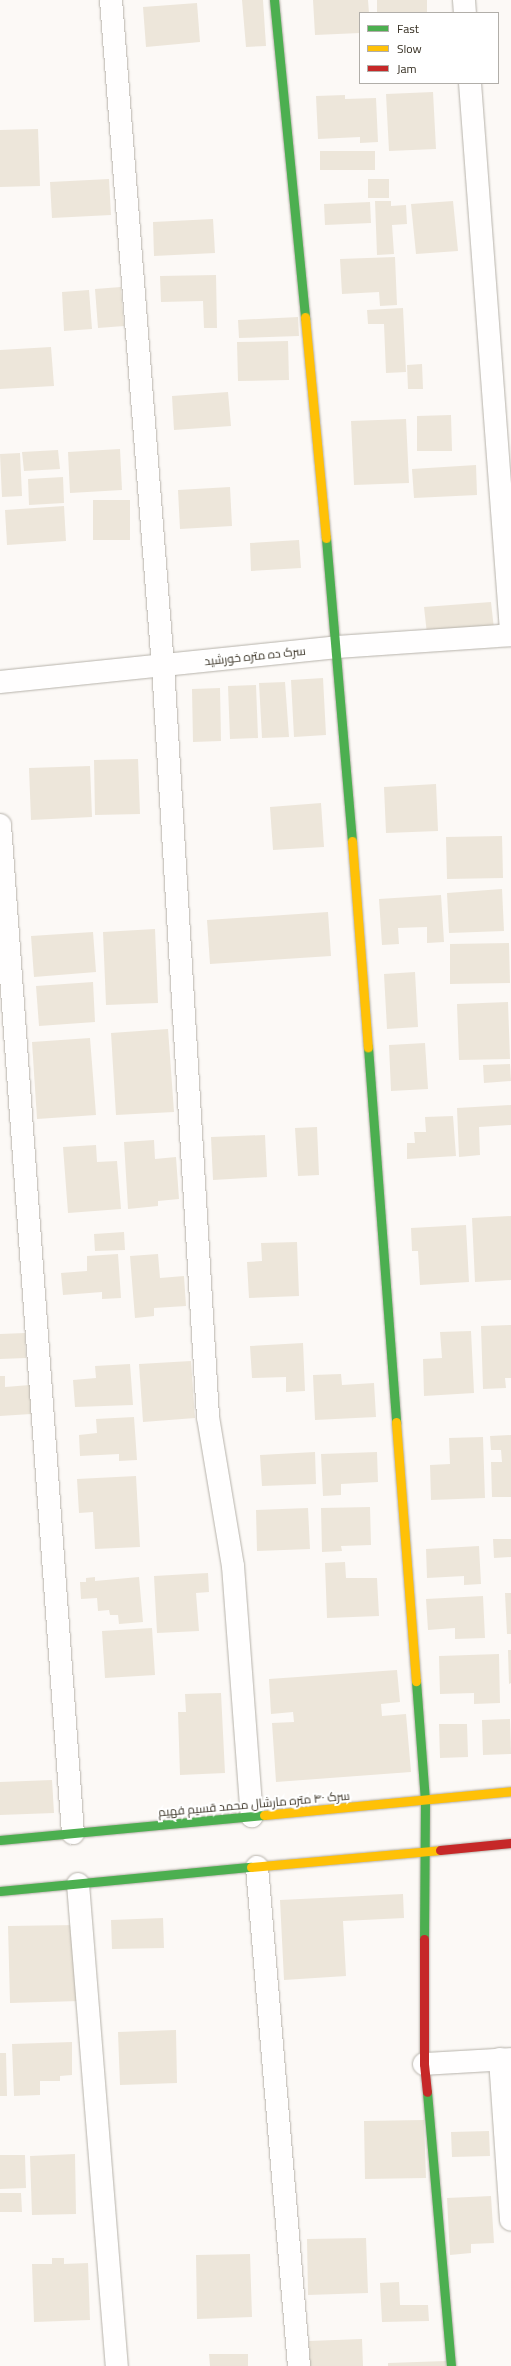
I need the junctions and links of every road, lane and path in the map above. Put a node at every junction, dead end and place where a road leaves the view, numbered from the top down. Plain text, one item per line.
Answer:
1 (111, 0) edge
2 (274, 0) edge
3 (464, 0) edge
4 (465, 12) edge
5 (470, 84) edge
6 (511, 631) edge
7 (511, 635) edge
8 (337, 647) junction
9 (163, 666) junction
10 (0, 682) edge
11 (0, 825) edge
12 (511, 1791) edge
13 (425, 1800) junction
14 (252, 1816) junction
15 (74, 1833) junction
16 (0, 1840) edge
17 (511, 1843) edge
18 (424, 1851) junction
19 (257, 1867) junction
20 (78, 1884) junction
21 (0, 1891) edge
22 (505, 2059) edge
23 (424, 2064) junction
24 (511, 2220) edge
25 (117, 2366) edge
26 (299, 2366) edge
27 (451, 2366) edge

1 - 9 street
2 - 8 street
3 - 4 street
5 - 6 street
7 - 8 street, سرک ده متره خورشید
8 - 9 street, سرک ده متره خورشید
8 - 13 street
9 - 10 street, سرک ده متره خورشید
9 - 14 street
11 - 15 street
12 - 13 street, سرک ۴۰ متره مارشال محمد قسیم فهیم
13 - 14 street, سرک ۴۰ متره مارشال محمد قسیم فهیم
13 - 18 street
14 - 15 street, سرک ۴۰ متره مارشال محمد قسیم فهیم
15 - 16 street, سرک ۴۰ متره مارشال محمد قسیم فهیم
17 - 18 street
18 - 19 street
18 - 23 street
19 - 20 street
19 - 26 street
20 - 21 street
20 - 25 street
22 - 23 street
22 - 24 street
23 - 27 street

